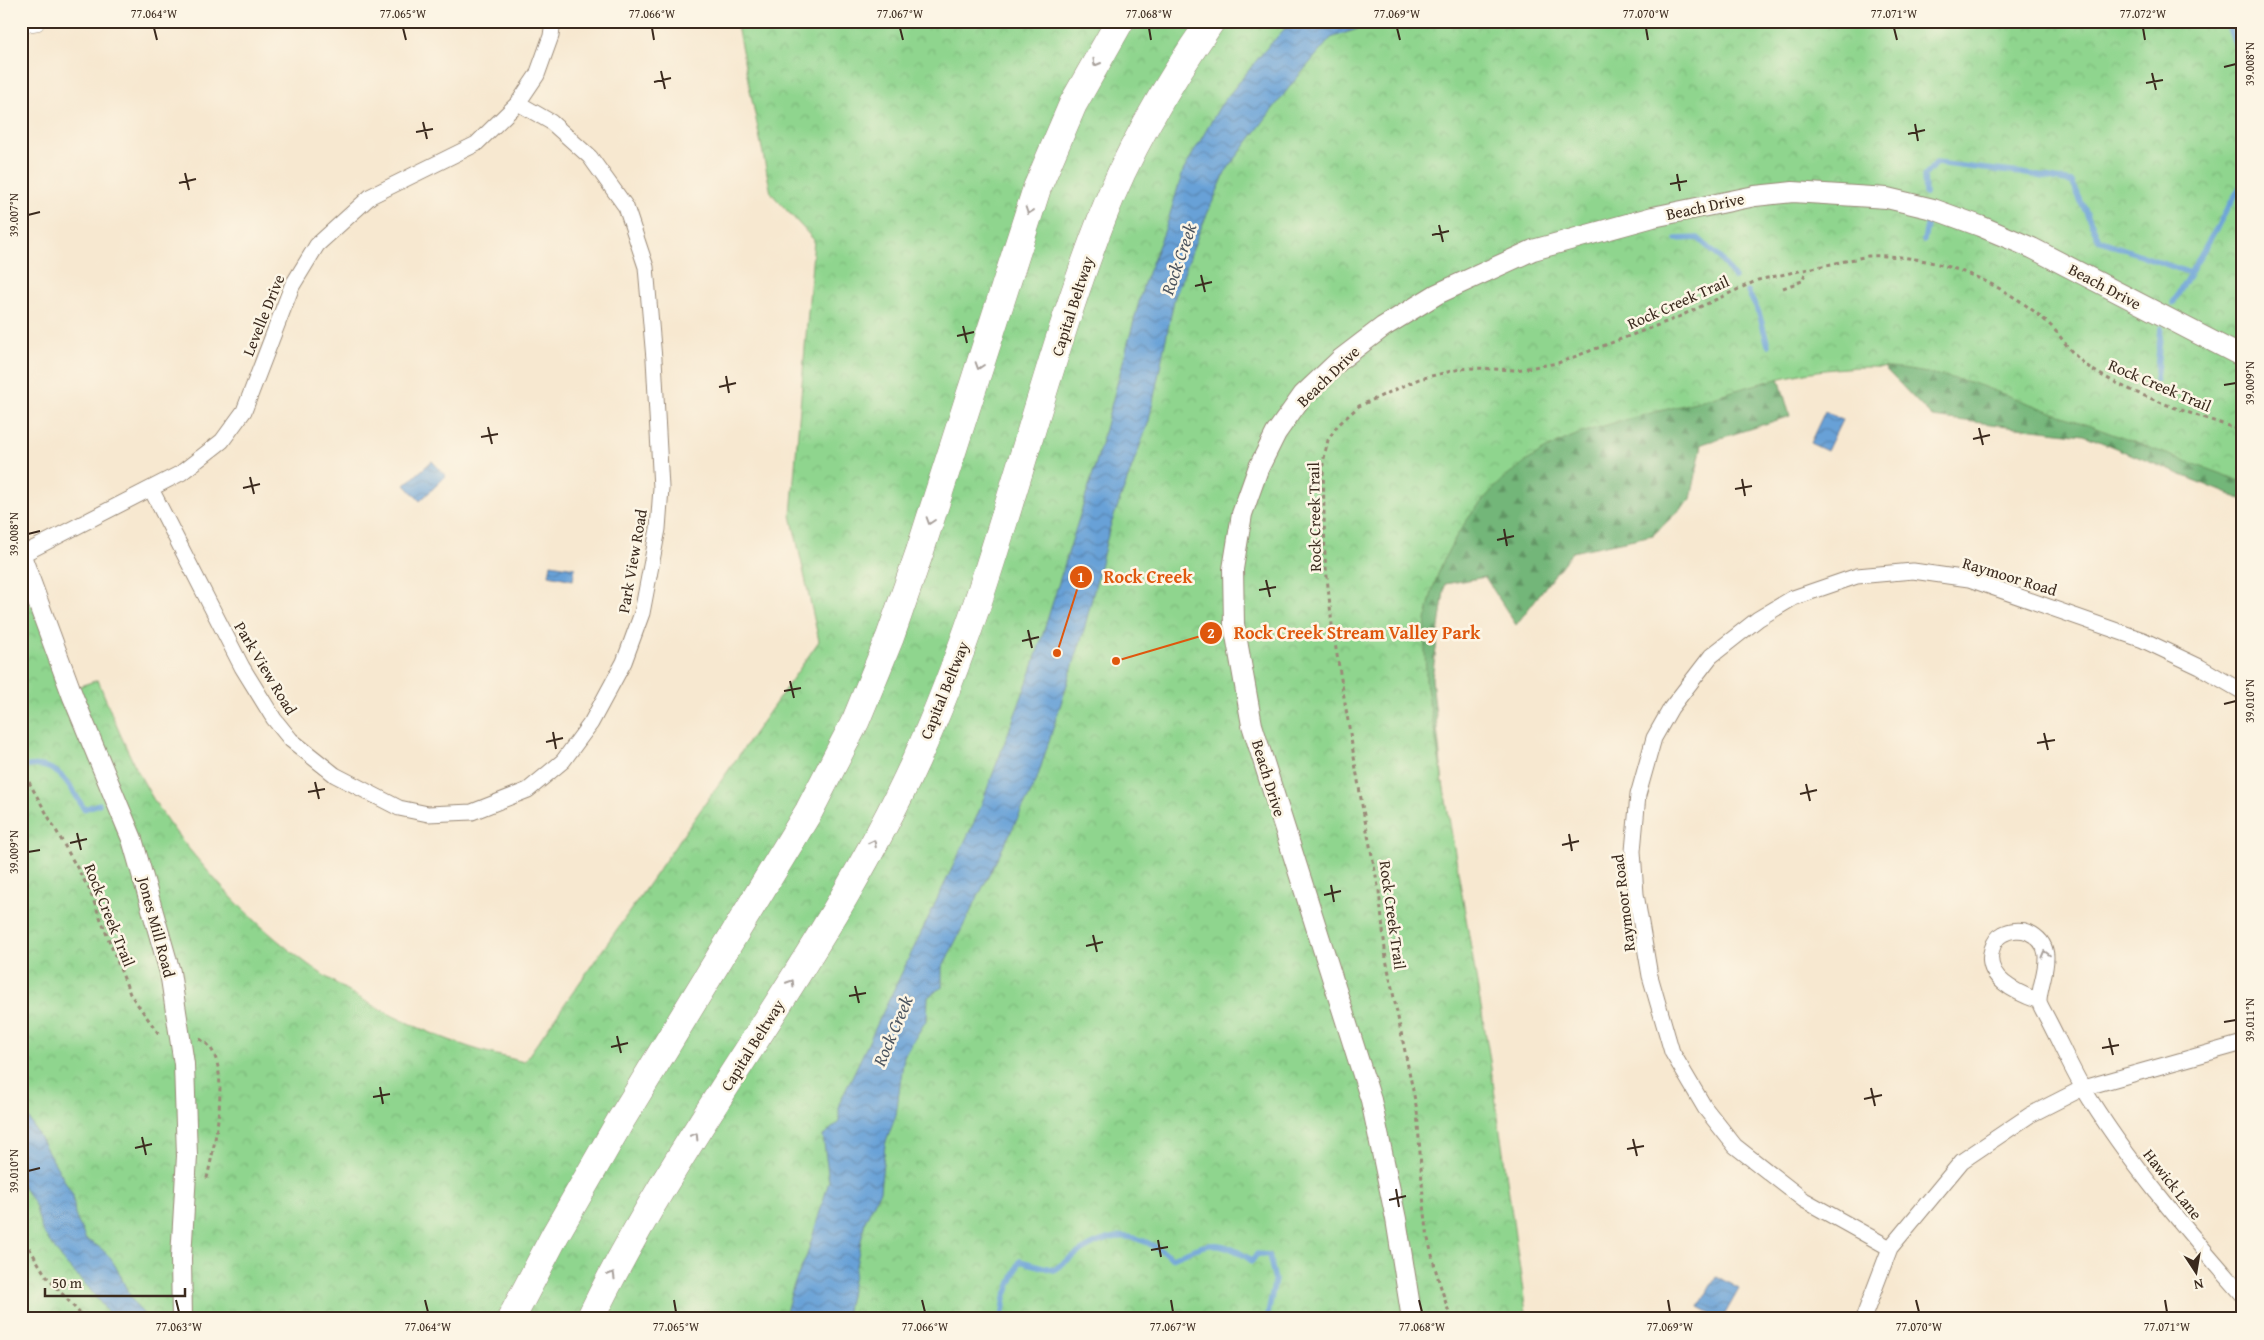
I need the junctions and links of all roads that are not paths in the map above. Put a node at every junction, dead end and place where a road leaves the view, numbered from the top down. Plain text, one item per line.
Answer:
1 (553, 21) edge
2 (1120, 21) edge
3 (1211, 21) edge
4 (39, 26) dead end
5 (21, 29) edge
6 (518, 103) junction
7 (2243, 357) edge
8 (151, 489) junction
9 (21, 556) edge
10 (2243, 692) edge
11 (2039, 1002) junction
12 (2243, 1042) edge
13 (2083, 1088) junction
14 (1890, 1248) junction
15 (2243, 1295) edge
16 (182, 1319) edge
17 (511, 1319) edge
18 (590, 1319) edge
19 (1412, 1319) edge
20 (1863, 1319) edge

1 - 6 street, Levelle Drive
2 -> 17 highway
18 -> 3 highway, Capital Beltway
4 - 5 lane
6 - 8 street, Levelle Drive
6 - 8 street, Park View Road
7 - 19 street, Beach Drive
8 - 9 street, Levelle Drive
9 - 16 street, Jones Mill Road
10 - 14 street, Raymoor Road
11 -> 11 street
11 - 13 street, Hawick Lane
12 - 13 street
13 - 14 street
13 - 15 street, Hawick Lane
14 - 20 street

